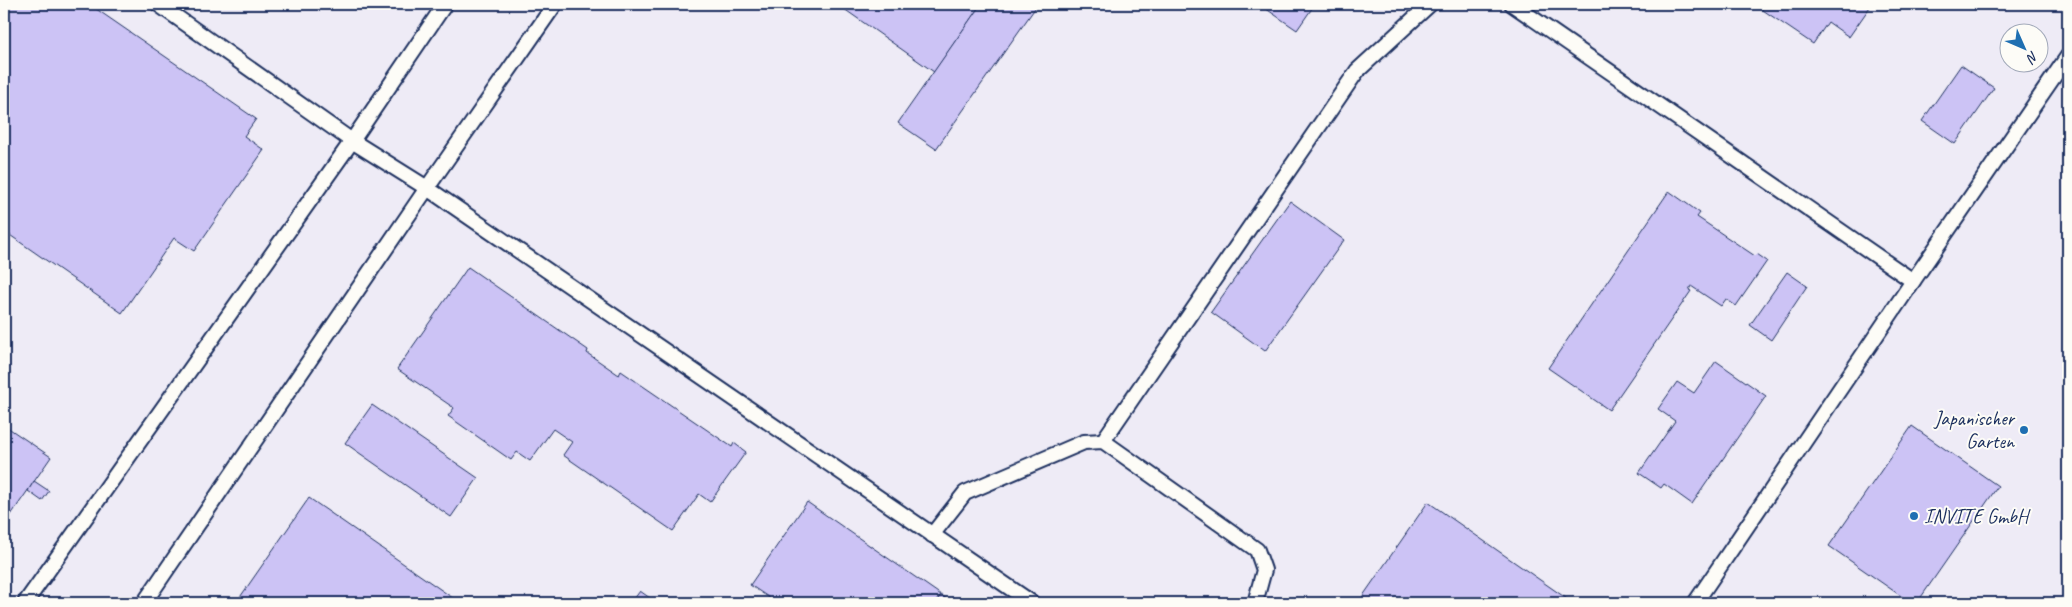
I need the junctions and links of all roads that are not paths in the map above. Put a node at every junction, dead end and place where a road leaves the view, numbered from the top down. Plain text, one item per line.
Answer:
1 (158, 4) edge
2 (445, 4) edge
3 (555, 4) edge
4 (1430, 4) edge
5 (1512, 4) edge
6 (2068, 56) edge
7 (352, 140) junction
8 (427, 188) junction
9 (1913, 281) junction
10 (1103, 441) junction
11 (932, 535) junction
12 (25, 603) edge
13 (144, 603) edge
14 (1032, 603) edge
15 (1255, 603) edge
16 (1695, 603) edge

1 - 7 lane
2 - 7 lane
3 - 8 lane
4 - 10 lane
5 - 9 lane
6 - 9 lane
7 - 8 lane
7 - 12 lane
8 - 11 lane
8 - 13 lane
9 - 16 lane
10 - 11 lane
10 - 15 lane
11 - 14 lane

